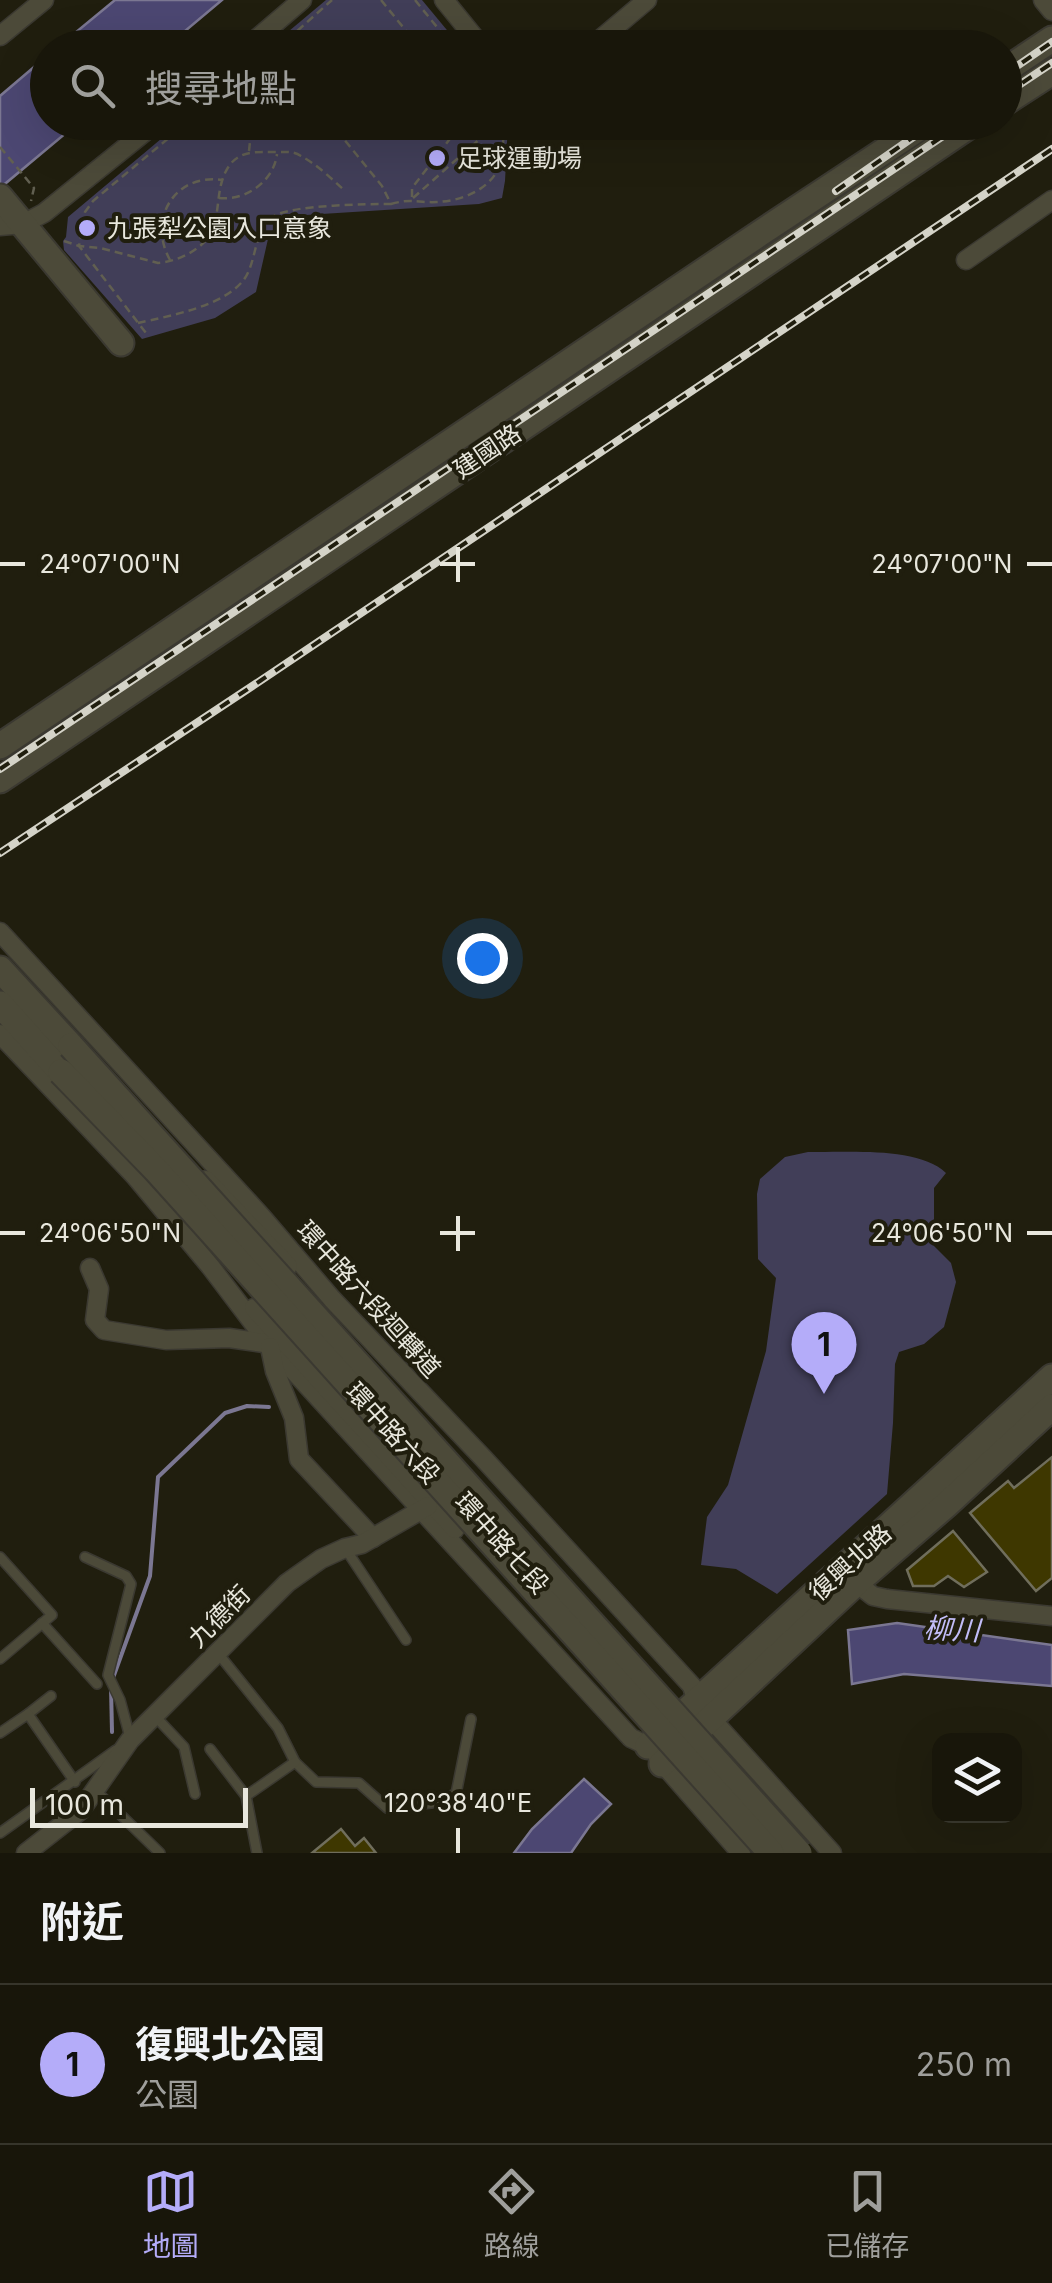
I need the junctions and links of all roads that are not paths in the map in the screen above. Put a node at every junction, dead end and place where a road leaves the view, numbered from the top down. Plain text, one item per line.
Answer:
1 (44, 0) edge
2 (302, 0) edge
3 (444, 0) edge
4 (647, 0) edge
5 (1044, 0) edge
6 (1052, 11) edge
7 (267, 30) edge
8 (468, 30) edge
9 (611, 30) edge
10 (0, 36) edge
11 (1052, 39) edge
12 (1022, 59) edge
13 (1052, 72) edge
14 (1022, 91) edge
15 (135, 140) edge
16 (901, 140) edge
17 (948, 140) edge
18 (1052, 200) edge
19 (13, 211) edge
20 (966, 260) dead end
21 (121, 343) dead end
22 (0, 746) edge
23 (0, 780) edge
24 (0, 932) edge
25 (0, 944) edge
26 (0, 970) edge
27 (0, 1004) edge
28 (0, 1032) edge
29 (71, 1046) junction
30 (61, 1072) junction
31 (163, 1162) junction
32 (256, 1221) junction
33 (212, 1264) junction
34 (90, 1268) dead end
35 (328, 1302) junction
36 (276, 1341) junction
37 (1052, 1377) edge
38 (1052, 1408) edge
39 (479, 1463) junction
40 (426, 1507) junction
41 (373, 1538) junction
42 (344, 1548) junction
43 (84, 1556) dead end
44 (0, 1557) edge
45 (848, 1577) junction
46 (1052, 1616) edge
47 (42, 1623) junction
48 (406, 1640) dead end
49 (218, 1652) junction
50 (0, 1659) edge
51 (97, 1684) dead end
52 (51, 1696) dead end
53 (704, 1710) junction
54 (28, 1714) junction
55 (154, 1715) junction
56 (471, 1719) dead end
57 (0, 1733) edge
58 (130, 1740) junction
59 (210, 1749) dead end
60 (655, 1755) junction
61 (295, 1762) junction
62 (74, 1782) junction
63 (95, 1790) junction
64 (195, 1794) dead end
65 (246, 1796) junction
66 (0, 1833) edge
67 (51, 1846) edge
68 (26, 1853) edge
69 (160, 1853) edge
70 (257, 1853) edge
71 (741, 1853) edge
72 (771, 1853) edge
73 (799, 1853) edge
74 (832, 1853) edge

1 - 10 street
2 - 7 street
3 - 8 street
4 - 9 street
5 - 6 street
11 - 12 street
13 - 14 street
15 - 19 street
16 - 22 street, 建國路
17 - 23 street, 建國路
18 - 20 street
19 - 21 street
24 - 32 street, 環中路六段迴轉道
25 - 29 street, 環中路六段
26 - 29 street
27 - 30 street
28 - 30 street, 環中路六段
28 - 33 street
29 - 31 street, 環中路六段, bridge
30 - 31 street, 環中路六段, bridge
31 - 32 street, 環中路六段
31 - 33 street, 環中路七段
31 - 72 street, 環中路六段, bridge
31 - 73 street, 環中路六段, bridge
32 - 33 street
32 - 35 street, 環中路六段
33 - 36 street, 環中路七段
34 - 36 street
35 - 36 street
35 - 39 street, 環中路六段
36 - 40 street, 環中路七段
36 - 41 street
37 - 45 street, 復興北路
38 - 45 street, 復興北路
39 - 40 street, 九德街
39 - 53 street, 環中路六段
40 - 41 street, 九德街
40 - 60 street, 環中路七段
41 - 42 street, 九德街
42 - 48 lane
42 - 49 street, 九德街
43 - 58 lane
44 - 47 lane
45 - 46 street
45 - 53 street, 復興北路
47 - 50 lane
47 - 51 lane
49 - 55 street, 九德街
49 - 61 lane
52 - 54 lane
53 - 60 street, 復興北路
53 - 74 street, 環中路六段
54 - 57 lane
54 - 62 lane
55 - 58 street, 九德街
55 - 64 lane
56 - 61 lane
58 - 62 lane
58 - 63 street, 九德街
59 - 65 lane
60 - 71 street, 環中路七段
61 - 65 lane
62 - 66 lane
63 - 67 street, 九德街
63 - 69 lane
65 - 70 lane
67 - 68 street, 九德街

